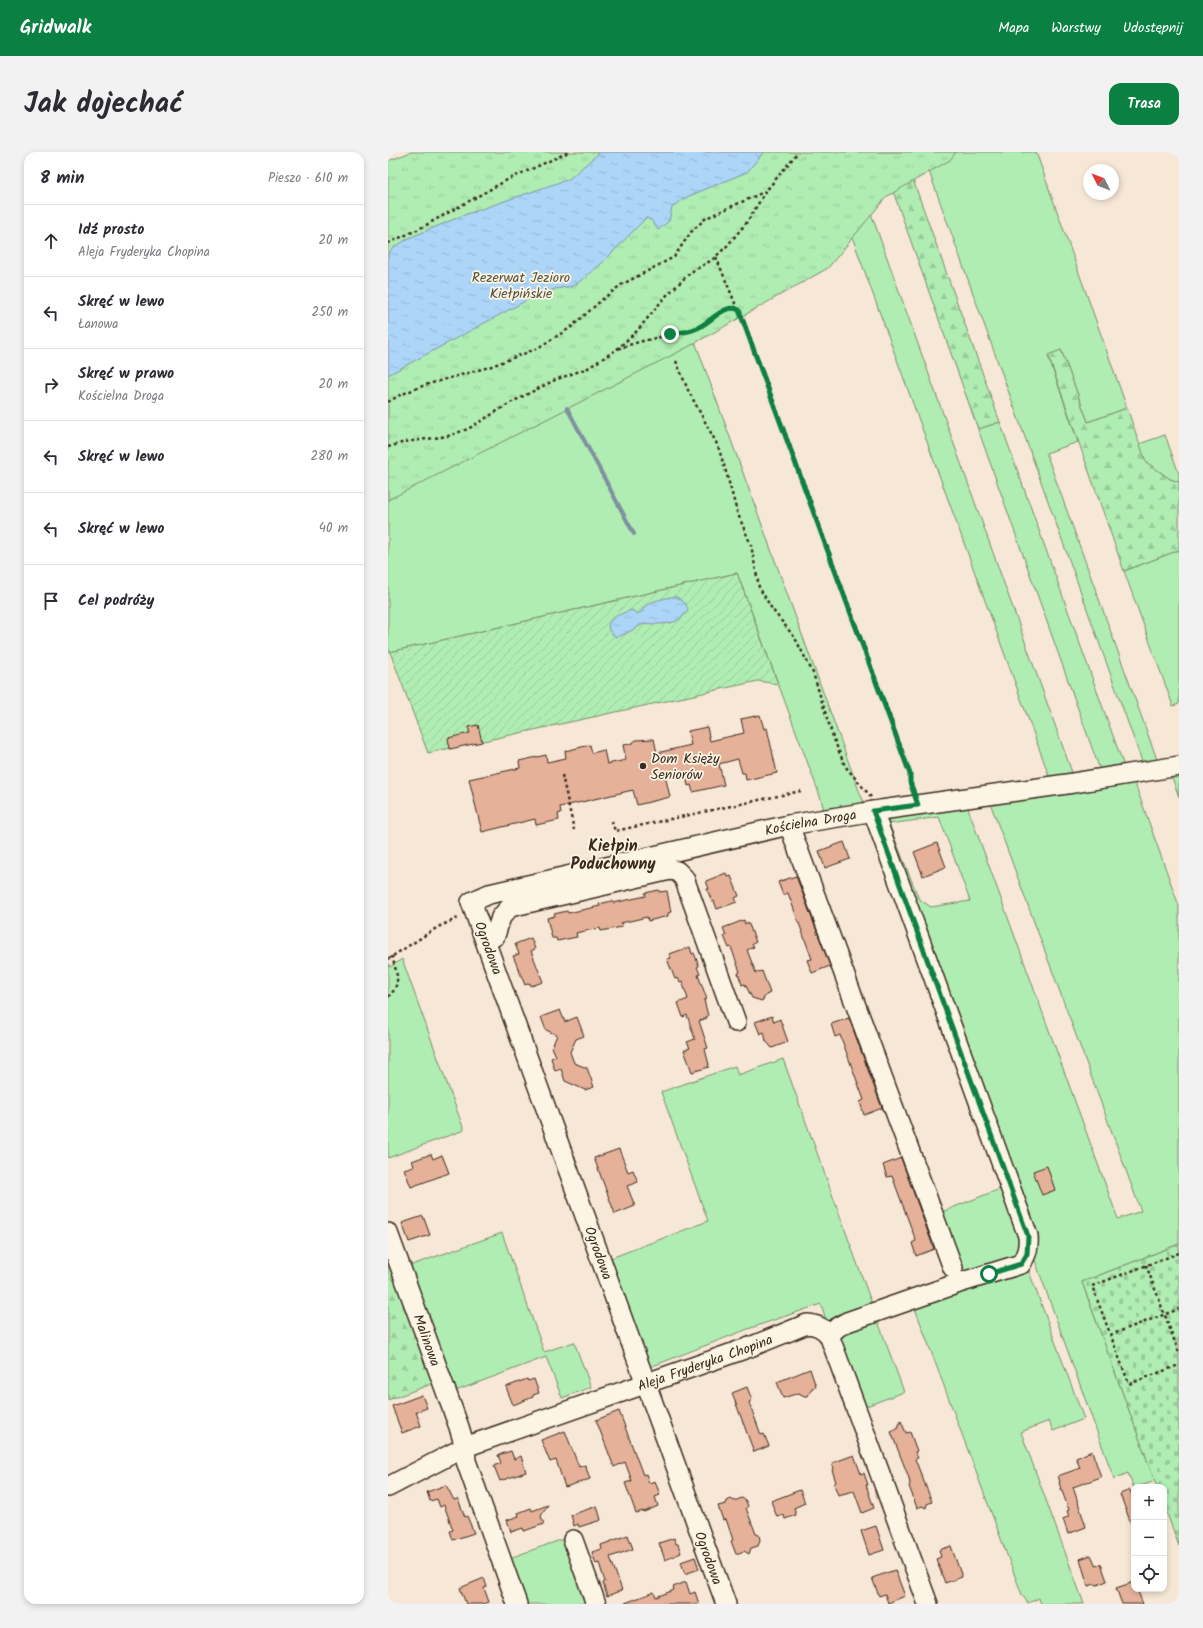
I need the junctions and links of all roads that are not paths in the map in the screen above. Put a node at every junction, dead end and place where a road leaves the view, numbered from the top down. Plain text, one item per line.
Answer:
1 (1179, 766) edge
2 (877, 811) junction
3 (789, 825) junction
4 (473, 907) joint
5 (486, 941) junction
6 (736, 1022) dead end
7 (388, 1233) edge
8 (952, 1268) dead end
9 (829, 1335) junction
10 (646, 1384) junction
11 (465, 1447) junction
12 (388, 1487) edge
13 (573, 1540) dead end
14 (516, 1604) edge
15 (596, 1604) edge
16 (726, 1604) edge
17 (928, 1604) edge

1 - 2 street, Kościelna Droga
2 - 3 street, Kościelna Droga
2 - 9 street
3 - 4 street, Kościelna Droga
3 - 8 street
4 - 5 street, Ogrodowa
5 - 6 street
5 - 10 street, Ogrodowa
7 - 11 street, Malinowa
9 - 10 street, Aleja Fryderyka Chopina
9 - 17 street
10 - 11 street, Aleja Fryderyka Chopina
10 - 16 street, Ogrodowa
11 - 12 street, Aleja Fryderyka Chopina
11 - 14 street, Malinowa
13 - 15 street

